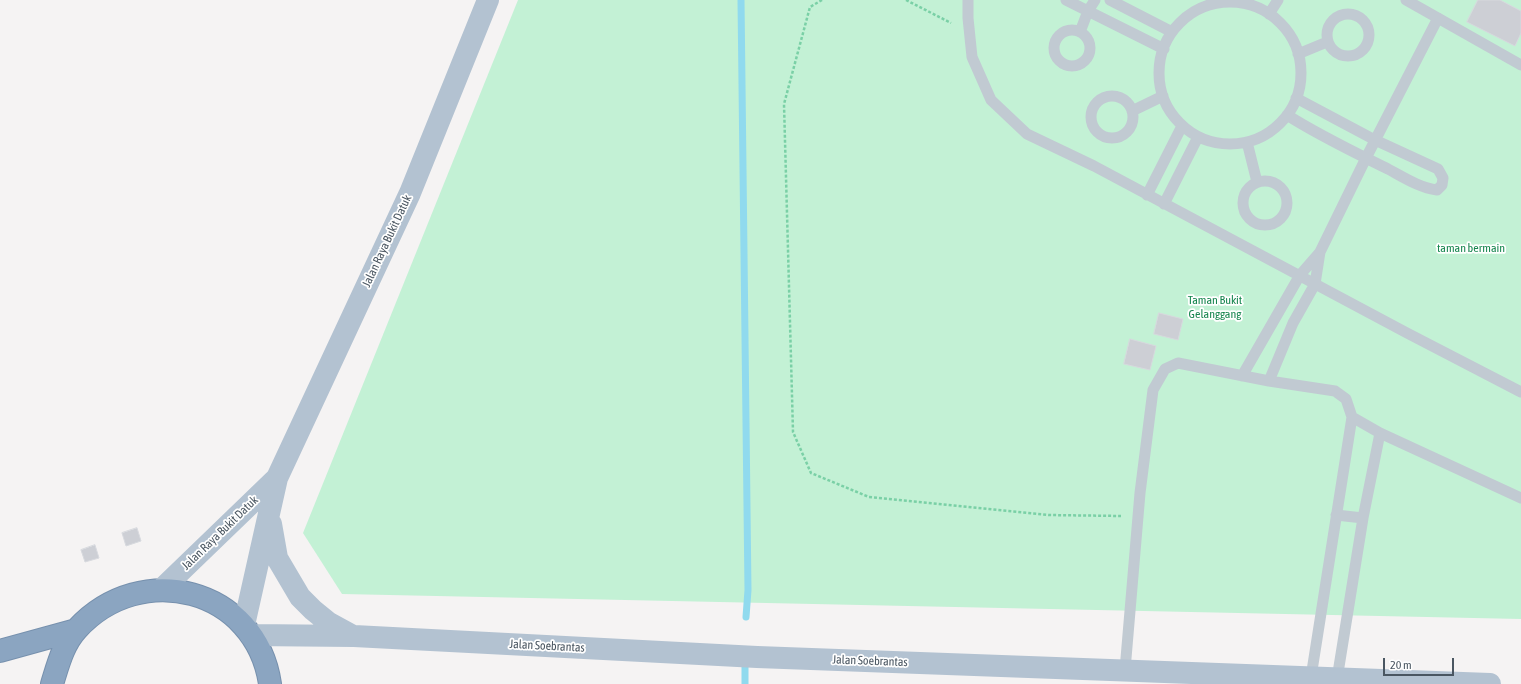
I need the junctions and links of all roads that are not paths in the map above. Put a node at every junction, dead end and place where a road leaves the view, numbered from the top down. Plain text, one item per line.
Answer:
1 (488, 0) edge
2 (968, 0) edge
3 (1066, 0) edge
4 (1095, 0) edge
5 (1110, 0) edge
6 (1278, 0) edge
7 (1406, 0) edge
8 (1217, 2) edge
9 (1256, 3) edge
10 (1088, 11) junction
11 (1269, 14) junction
12 (1438, 18) junction
13 (1080, 32) dead end
14 (1172, 32) junction
15 (1327, 42) dead end
16 (1164, 49) junction
17 (1298, 54) junction
18 (1521, 64) edge
19 (1163, 96) junction
20 (1296, 98) junction
21 (1132, 111) dead end
22 (1288, 115) junction
23 (1182, 126) junction
24 (1198, 137) junction
25 (1375, 140) junction
26 (1247, 142) junction
27 (1366, 158) junction
28 (1257, 182) dead end
29 (1147, 195) junction
30 (1164, 204) junction
31 (1320, 252) junction
32 (1300, 275) junction
33 (1315, 284) junction
34 (1242, 376) junction
35 (1268, 380) junction
36 (1521, 392) edge
37 (1352, 417) junction
38 (1380, 433) junction
39 (278, 478) junction
40 (1521, 498) edge
41 (269, 515) junction
42 (1336, 515) junction
43 (1363, 518) junction
44 (162, 589) junction
45 (76, 630) junction
46 (247, 630) junction
47 (354, 636) junction
48 (0, 651) edge
49 (1125, 670) junction
50 (1310, 680) edge
51 (1336, 682) edge
52 (52, 684) edge
53 (270, 684) edge
54 (1490, 684) edge

1 - 39 main road, Jalan Raya Bukit Datuk
2 - 29 lane
3 - 10 lane
4 - 10 lane
5 - 14 lane
6 - 11 lane
7 - 12 lane
8 - 9 lane
8 - 14 lane
9 - 11 lane
10 - 13 lane
10 - 16 lane
11 - 17 lane
12 - 18 lane
12 - 25 lane
14 - 16 lane
15 - 17 lane
16 - 19 lane
17 - 20 lane
19 - 21 lane
19 - 23 lane
20 - 22 lane
20 - 25 lane
22 - 26 lane
22 - 27 lane
23 - 24 lane
23 - 29 lane
24 - 26 lane
24 - 30 lane
25 - 27 lane
25 - 27 lane
26 - 28 lane
27 - 31 lane
29 - 30 lane
30 - 32 lane
31 - 32 lane
31 - 33 lane
32 - 33 lane
32 - 34 lane
33 - 35 lane
33 - 36 lane
34 - 35 lane
34 - 49 lane
35 - 37 lane
37 - 38 lane
37 - 42 lane
38 - 40 lane
38 - 43 lane
39 - 41 main road, Jalan Raya Bukit Datuk
39 - 44 main road, Jalan Raya Bukit Datuk
41 - 46 main road, Jalan Raya Bukit Datuk
41 - 47 main road
42 - 43 lane
42 - 50 lane
43 - 51 lane
44 - 45 highway
44 - 46 highway
45 - 48 highway
45 - 52 highway
46 - 47 main road, Jalan Soebrantas
46 - 53 highway
47 - 49 main road, Jalan Soebrantas
49 - 50 main road, Jalan Soebrantas
50 - 51 main road, Jalan Soebrantas
51 - 54 main road, Jalan Soebrantas

